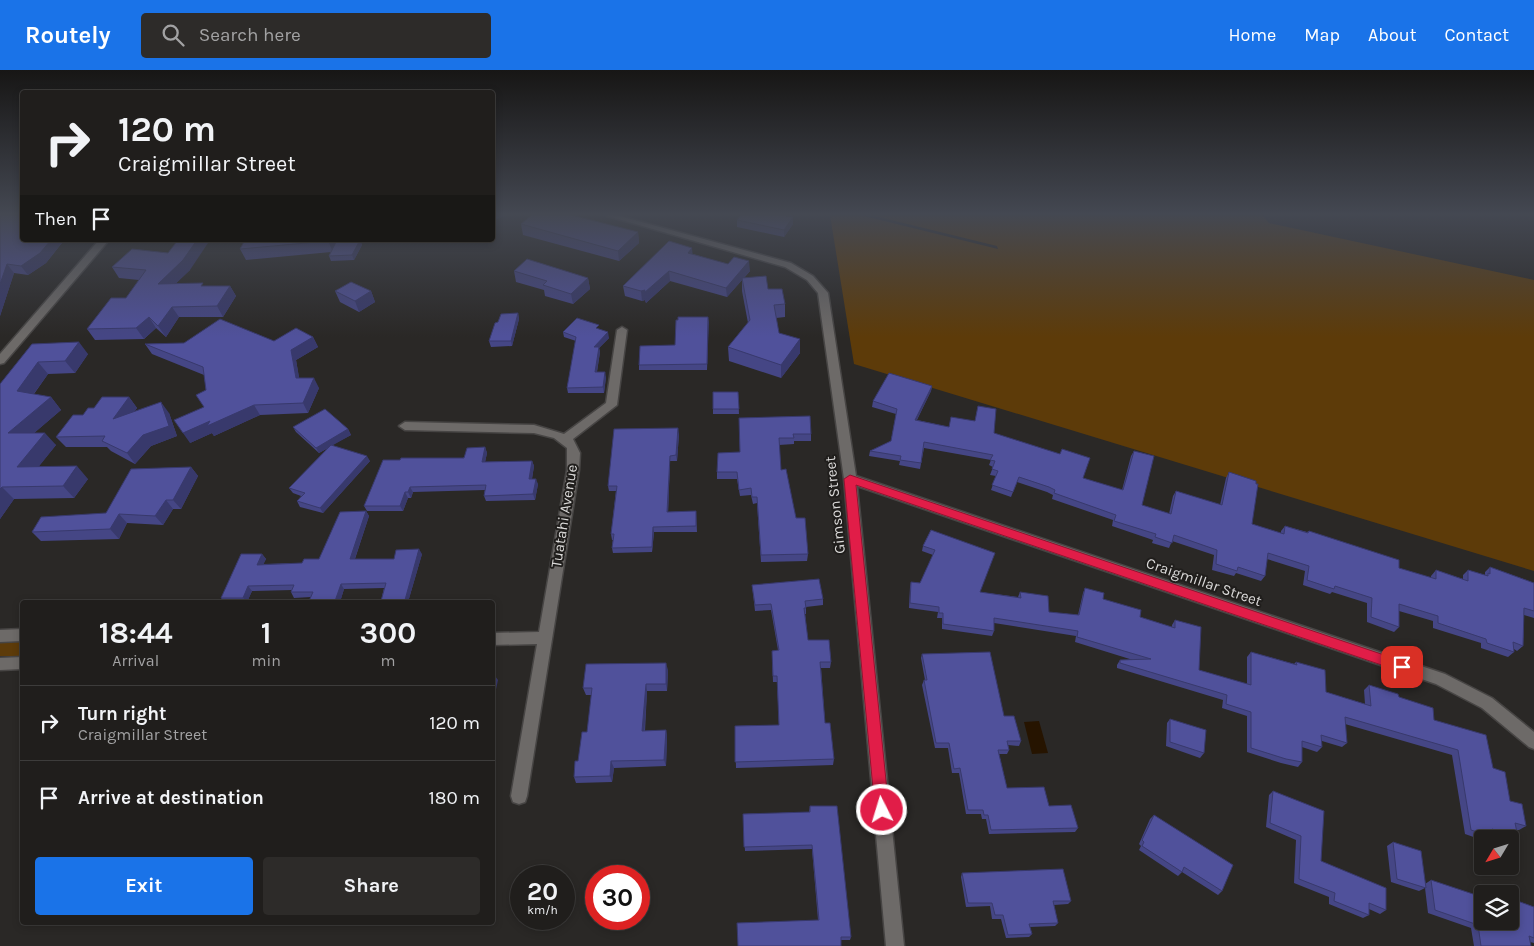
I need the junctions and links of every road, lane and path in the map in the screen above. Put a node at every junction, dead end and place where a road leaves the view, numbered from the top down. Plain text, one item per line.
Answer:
1 (90, 256) edge
2 (761, 256) edge
3 (622, 330) dead end
4 (0, 361) edge
5 (405, 426) dead end
6 (565, 439) junction
7 (850, 479) junction
8 (20, 635) edge
9 (0, 636) edge
10 (544, 638) junction
11 (495, 639) edge
12 (20, 663) edge
13 (0, 664) edge
14 (1534, 742) edge
15 (519, 796) dead end
16 (896, 946) edge

1 - 4 street
2 - 7 street, Gimson Street
3 - 6 street
5 - 6 street
6 - 10 street, Tuatahi Avenue
7 - 14 street, Craigmillar Street
7 - 16 street, Gimson Street
8 - 9 street
10 - 11 street
10 - 15 street, Tuatahi Avenue
12 - 13 street

